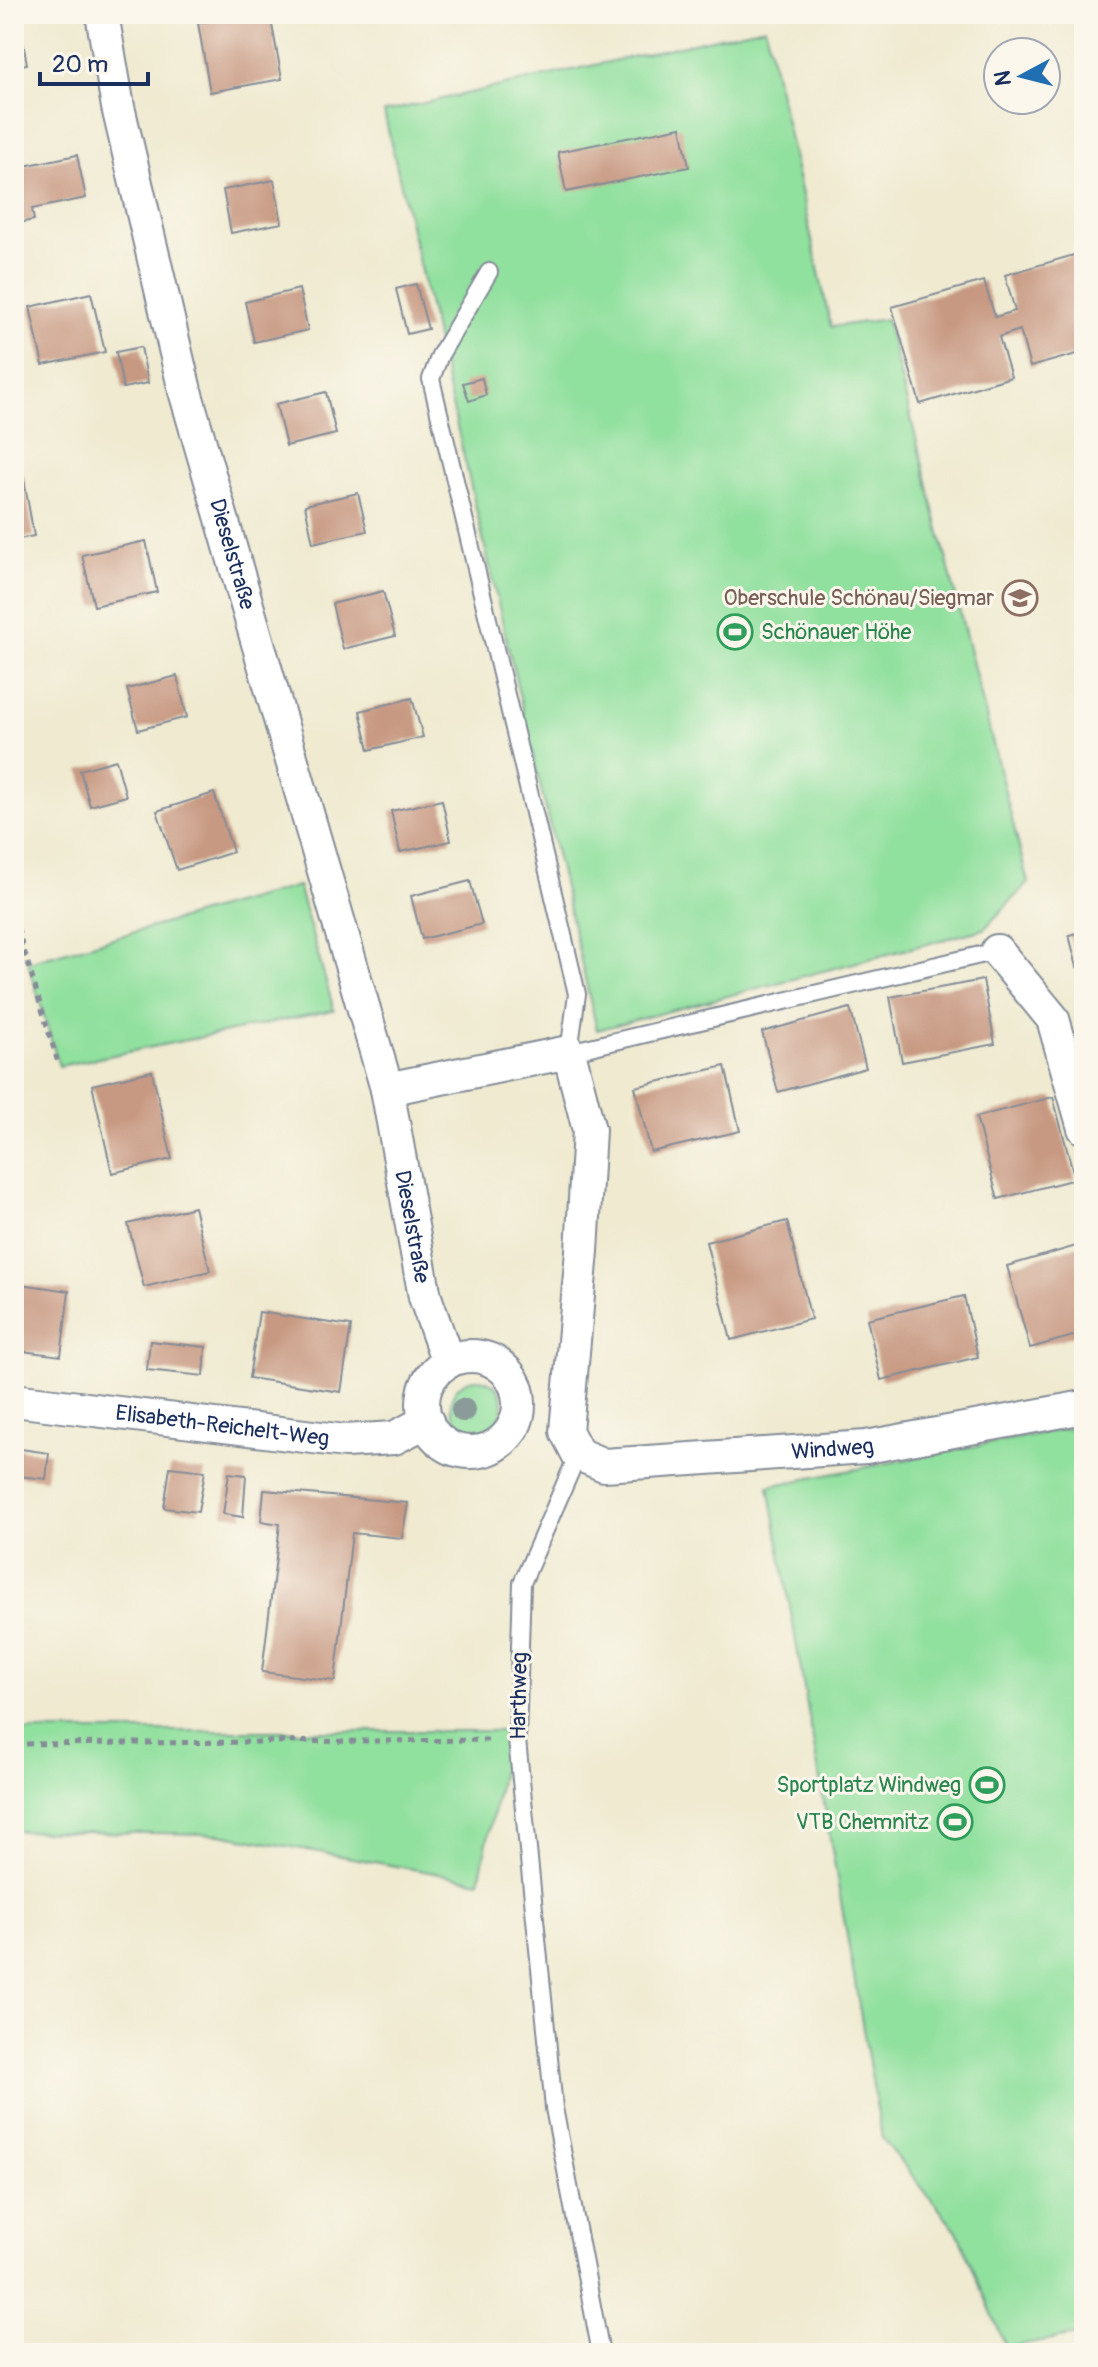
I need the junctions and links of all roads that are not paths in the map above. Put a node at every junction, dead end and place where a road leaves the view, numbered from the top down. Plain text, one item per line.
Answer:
1 (102, 14) edge
2 (489, 272) dead end
3 (997, 951) joint
4 (569, 1052) junction
5 (387, 1089) junction
6 (1084, 1128) edge
7 (448, 1362) junction
8 (14, 1400) edge
9 (1084, 1407) edge
10 (427, 1421) junction
11 (578, 1454) junction
12 (601, 2353) edge

1 - 5 street, Dieselstraße
2 - 4 lane
3 - 4 lane
3 - 6 street
4 - 5 street
4 - 11 street
5 - 7 street, Dieselstraße
7 - 10 street
7 - 10 street
8 - 10 street, Elisabeth-Reichelt-Weg
9 - 11 street, Windweg
11 - 12 lane, Harthweg

